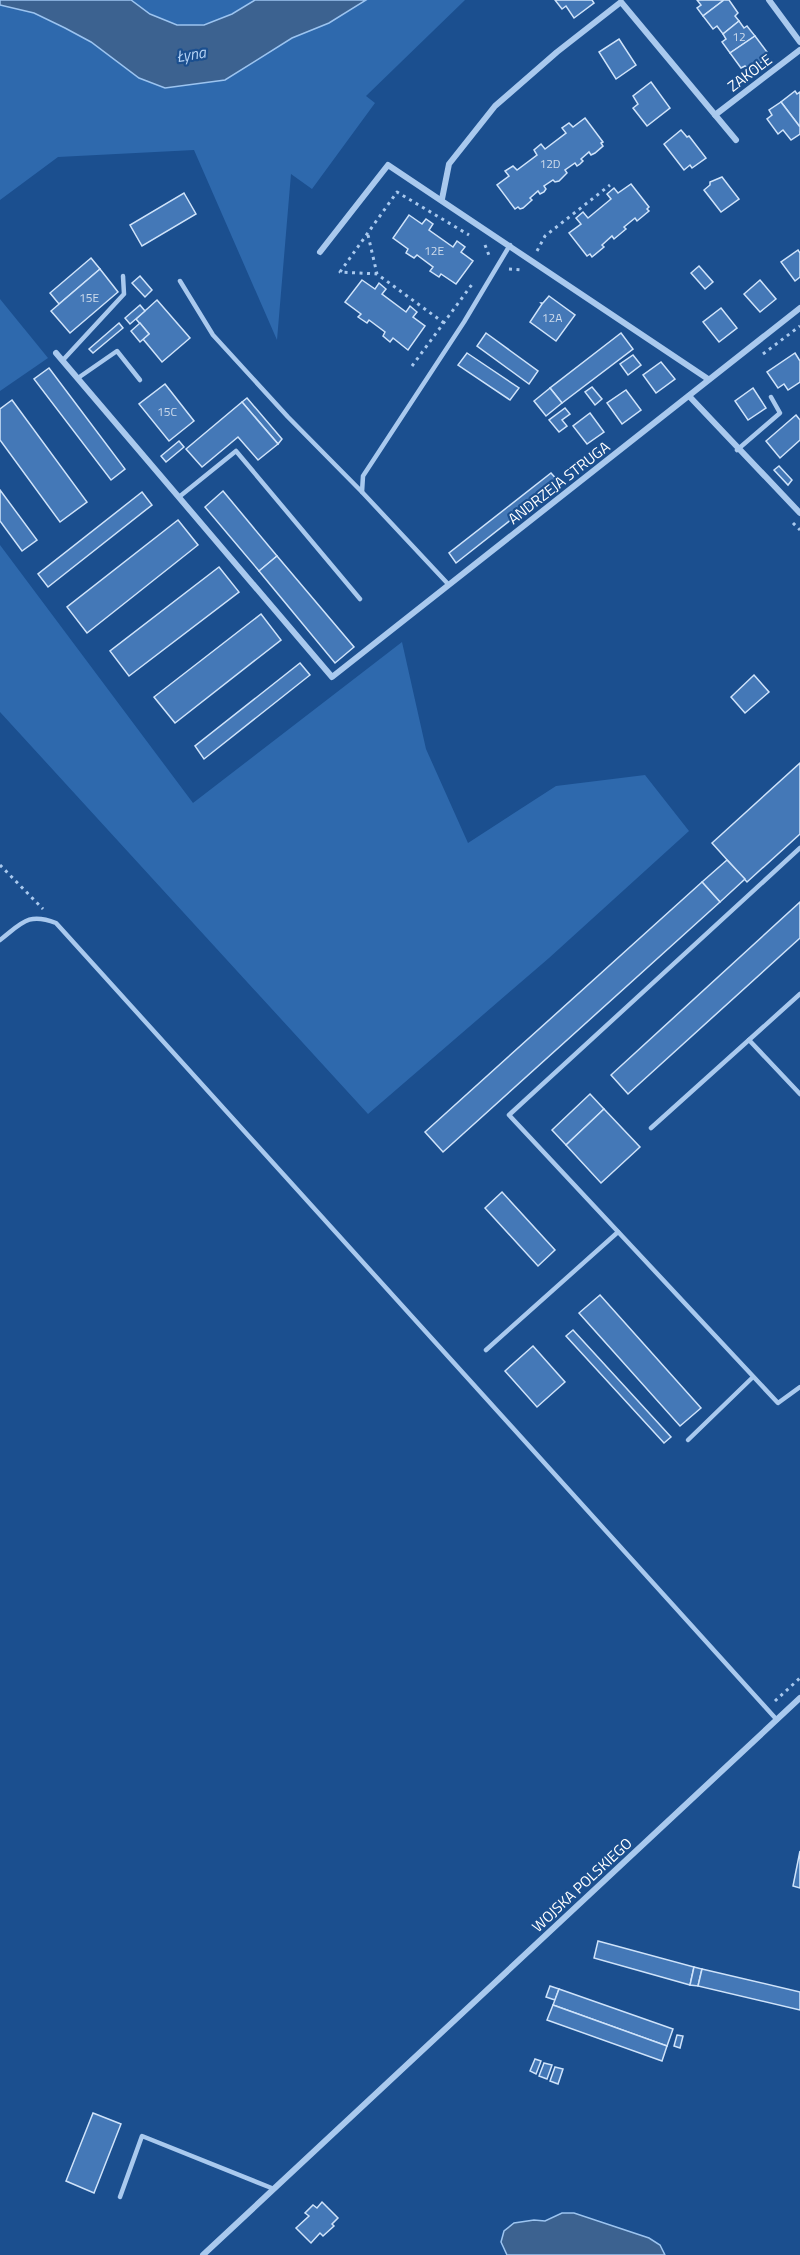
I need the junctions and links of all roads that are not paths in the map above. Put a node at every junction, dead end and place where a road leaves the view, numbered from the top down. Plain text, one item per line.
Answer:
1 (769, 0) edge
2 (800, 42) edge
3 (800, 50) edge
4 (715, 115) junction
5 (736, 140) dead end
6 (442, 199) junction
7 (510, 245) junction
8 (320, 252) dead end
9 (123, 276) dead end
10 (180, 281) dead end
11 (800, 308) edge
12 (56, 353) dead end
13 (63, 360) junction
14 (78, 378) junction
15 (708, 379) junction
16 (140, 380) dead end
17 (689, 396) junction
18 (771, 397) dead end
19 (737, 450) junction
20 (362, 492) junction
21 (179, 497) junction
22 (800, 513) edge
23 (449, 585) junction
24 (360, 599) dead end
25 (800, 848) edge
26 (0, 940) edge
27 (800, 994) edge
28 (749, 1040) junction
29 (800, 1094) edge
30 (651, 1128) dead end
31 (618, 1232) junction
32 (486, 1350) dead end
33 (753, 1377) junction
34 (800, 1387) edge
35 (688, 1440) dead end
36 (800, 1698) edge
37 (777, 1720) junction
38 (274, 2189) junction
39 (120, 2197) dead end
40 (203, 2255) edge

1 - 2 street
3 - 4 street, ZAKOLE
4 - 5 street
4 - 6 street
6 - 7 street
6 - 8 street
7 - 15 street
7 - 20 lane
9 - 13 lane
10 - 20 lane
11 - 15 street, ANDRZEJA STRUGA
12 - 13 street
13 - 14 street
14 - 16 lane
14 - 21 street
15 - 17 street, ANDRZEJA STRUGA
17 - 19 street
17 - 23 street, ANDRZEJA STRUGA
18 - 19 lane
19 - 22 street
20 - 23 lane
21 - 23 street, ANDRZEJA STRUGA
21 - 24 lane
25 - 31 lane
26 - 37 lane
27 - 28 lane
28 - 29 lane
28 - 30 lane
31 - 32 lane
31 - 33 lane
33 - 34 lane
33 - 35 lane
36 - 37 street, WOJSKA POLSKIEGO
37 - 38 street, WOJSKA POLSKIEGO
38 - 39 lane
38 - 40 street, WOJSKA POLSKIEGO

